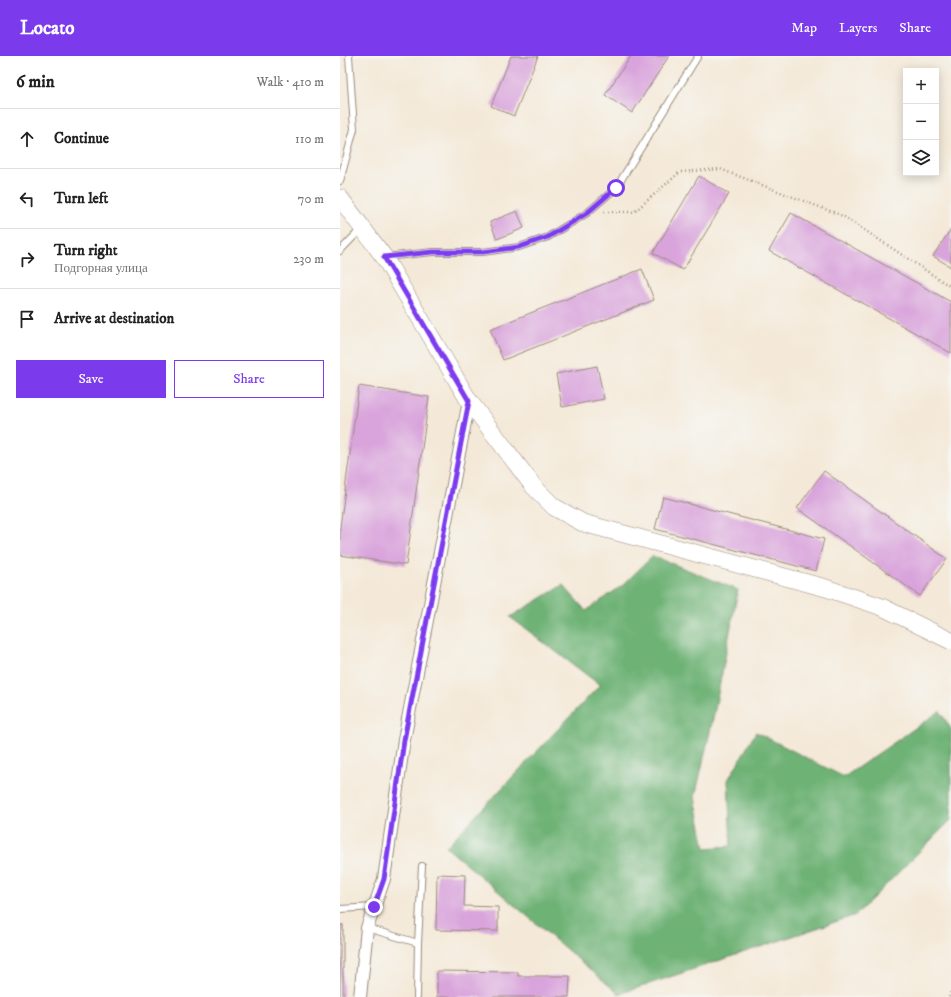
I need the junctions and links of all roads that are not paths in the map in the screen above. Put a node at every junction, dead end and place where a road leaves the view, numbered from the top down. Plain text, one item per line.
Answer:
1 (348, 56) edge
2 (698, 56) edge
3 (340, 181) edge
4 (340, 198) edge
5 (363, 228) junction
6 (340, 251) edge
7 (384, 257) junction
8 (469, 401) junction
9 (951, 641) edge
10 (422, 866) dead end
11 (374, 907) junction
12 (340, 909) edge
13 (367, 928) junction
14 (418, 943) junction
15 (360, 997) edge
16 (418, 997) edge

1 - 3 lane
2 - 7 lane
4 - 5 main road
5 - 6 lane
5 - 7 main road
7 - 8 main road
8 - 9 main road
8 - 11 street
10 - 14 lane
11 - 12 lane
11 - 13 street
13 - 14 lane
13 - 15 street
14 - 16 lane

